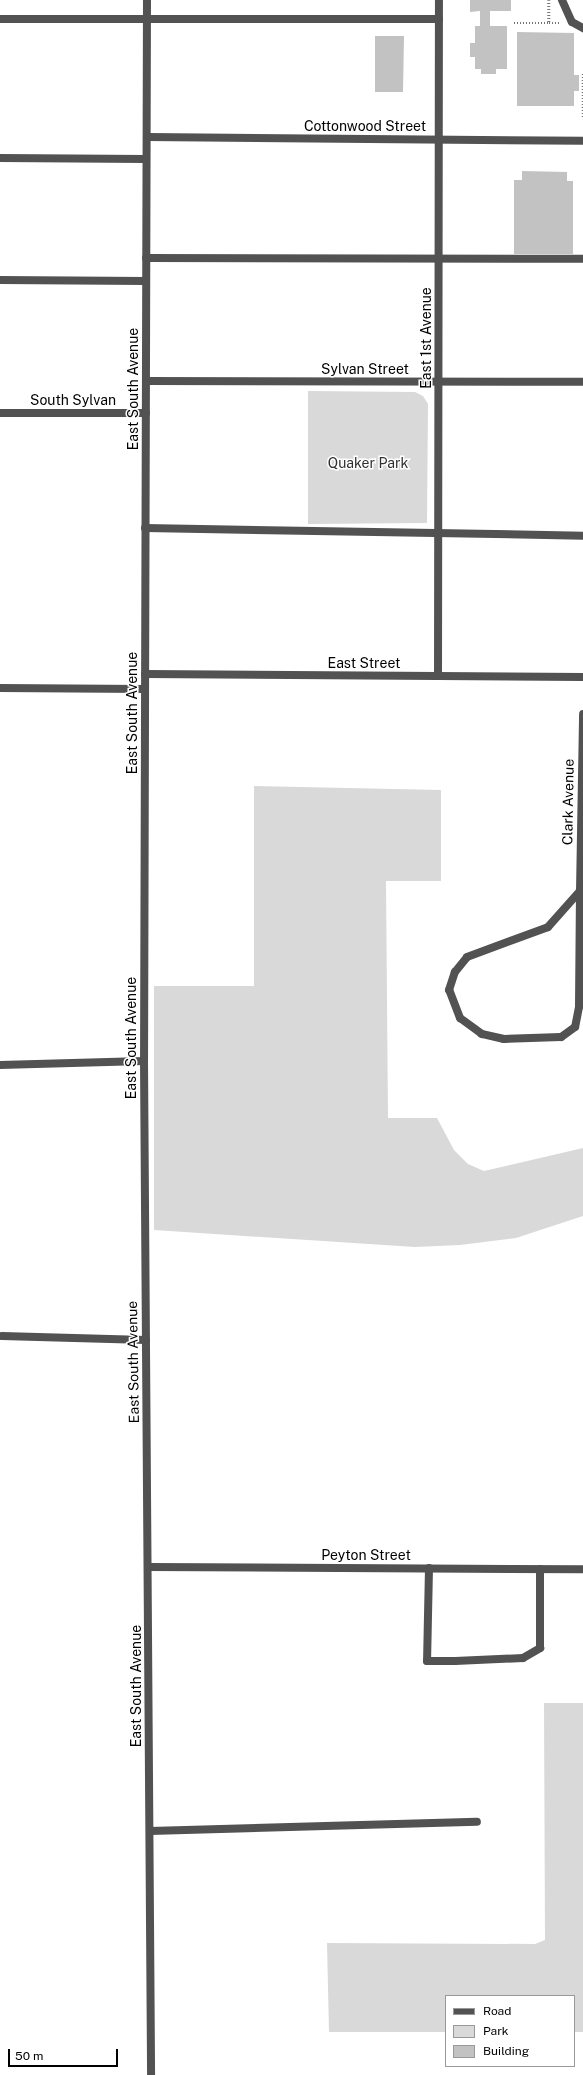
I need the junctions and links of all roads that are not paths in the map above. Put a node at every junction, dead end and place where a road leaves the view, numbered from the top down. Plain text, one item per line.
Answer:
1 (147, 0) edge
2 (439, 0) edge
3 (562, 0) edge
4 (0, 19) edge
5 (147, 19) junction
6 (439, 19) junction
7 (583, 28) edge
8 (147, 136) junction
9 (439, 139) junction
10 (583, 140) edge
11 (0, 158) edge
12 (146, 159) junction
13 (146, 258) junction
14 (439, 259) junction
15 (583, 260) edge
16 (0, 280) edge
17 (146, 281) junction
18 (146, 381) junction
19 (439, 382) junction
20 (583, 382) edge
21 (0, 413) edge
22 (146, 413) junction
23 (145, 528) junction
24 (438, 535) junction
25 (583, 536) edge
26 (145, 674) junction
27 (438, 676) junction
28 (583, 677) edge
29 (0, 688) edge
30 (144, 689) junction
31 (583, 714) edge
32 (580, 891) junction
33 (144, 1061) junction
34 (0, 1065) edge
35 (2, 1336) dead end
36 (146, 1340) junction
37 (148, 1567) junction
38 (429, 1568) junction
39 (540, 1569) junction
40 (583, 1569) edge
41 (478, 1822) dead end
42 (150, 1831) junction
43 (151, 2075) edge

1 - 5 street, East South Avenue
2 - 6 street, East 1st Avenue
3 - 7 street
4 - 5 street
5 - 6 street
5 - 8 street, East South Avenue
6 - 9 street, East 1st Avenue
8 - 9 street, Cottonwood Street
8 - 12 street, East South Avenue
9 - 10 street, Cottonwood Street
9 - 14 street, East 1st Avenue
11 - 12 street
12 - 13 street, East South Avenue
13 - 14 street
13 - 17 street, East South Avenue
14 - 15 street
14 - 19 street, East 1st Avenue
16 - 17 street
17 - 18 street, East South Avenue
18 - 19 street, Sylvan Street
18 - 22 street, East South Avenue
19 - 20 street, Sylvan Street
19 - 24 street, East 1st Avenue
21 - 22 street, South Sylvan
22 - 23 street, East South Avenue
23 - 24 street
23 - 26 street, East South Avenue
24 - 25 street
24 - 27 street, East 1st Avenue
26 - 27 street, East Street
26 - 30 street, East South Avenue
27 - 28 street, East Street
29 - 30 street
30 - 33 street, East South Avenue
31 - 32 street, Clark Avenue
32 - 32 street, Clark Avenue
33 - 34 street
33 - 36 street, East South Avenue
35 - 36 street
36 - 37 street, East South Avenue
37 - 38 street, Peyton Street
37 - 42 street, East South Avenue
38 - 39 street, Peyton Street
38 - 39 street
39 - 40 street, Peyton Street
41 - 42 street
42 - 43 street, East South Avenue

